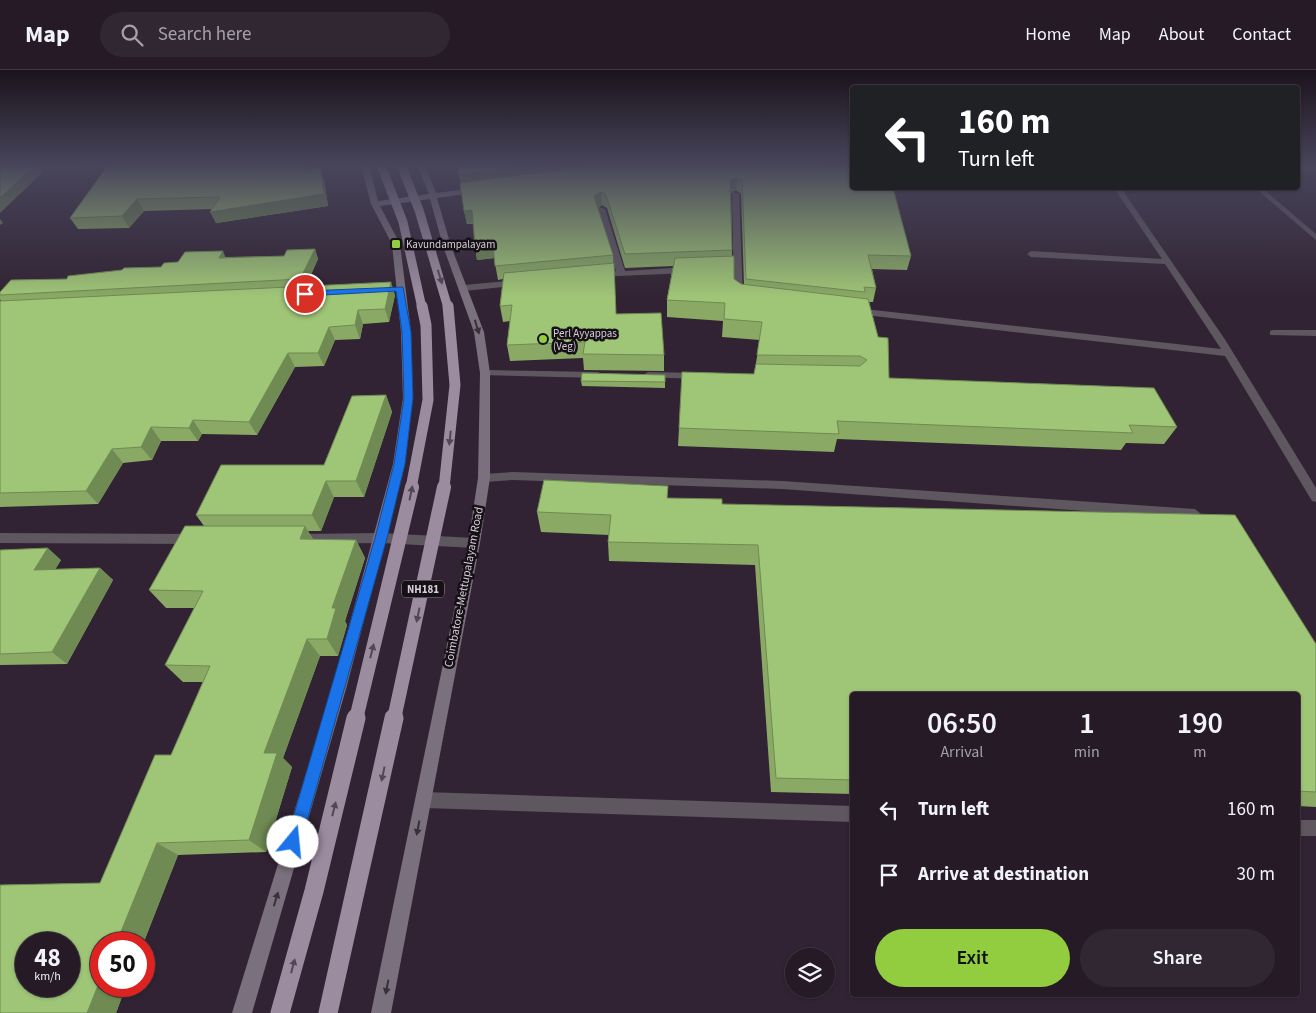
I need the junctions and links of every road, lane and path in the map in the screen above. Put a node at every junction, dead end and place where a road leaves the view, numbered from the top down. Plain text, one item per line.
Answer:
1 (378, 209) edge
2 (397, 209) edge
3 (419, 209) edge
4 (437, 209) edge
5 (601, 209) edge
6 (735, 209) edge
7 (1132, 209) edge
8 (1282, 209) edge
9 (1316, 238) edge
10 (1031, 254) dead end
11 (1167, 262) junction
12 (699, 270) edge
13 (621, 273) junction
14 (591, 276) edge
15 (533, 281) edge
16 (464, 288) junction
17 (749, 299) edge
18 (846, 310) edge
19 (1273, 333) dead end
20 (1316, 333) edge
21 (1228, 353) junction
22 (485, 372) junction
23 (612, 375) edge
24 (641, 375) edge
25 (709, 377) edge
26 (484, 478) junction
27 (1316, 498) edge
28 (1195, 514) edge
29 (0, 538) edge
30 (381, 538) junction
31 (208, 539) edge
32 (287, 539) edge
33 (474, 543) junction
34 (424, 800) junction
35 (850, 814) edge
36 (1300, 828) edge
37 (1316, 828) edge
38 (242, 1013) edge
39 (280, 1013) edge
40 (328, 1013) edge
41 (382, 1013) edge

1 - 30 main road
39 -> 2 highway, NH181, bridge
3 -> 40 highway, NH181, bridge
4 - 16 main road, Coimbatore-Mettupalayam Road
5 - 13 street
6 - 17 street
7 - 11 street
8 - 9 street
10 - 11 street
11 - 21 street
12 - 13 street
13 - 14 street
15 - 16 street
16 -> 22 main road, Coimbatore-Mettupalayam Road
18 - 21 street
19 - 20 street
21 - 27 street
22 - 23 street
22 - 26 main road, Coimbatore-Mettupalayam Road
24 - 25 street
26 - 28 street
26 - 33 main road, Coimbatore-Mettupalayam Road
29 - 31 street
30 - 32 street
30 - 33 street
38 -> 30 main road
33 - 34 main road, Coimbatore-Mettupalayam Road
34 - 35 street
34 -> 41 main road, Coimbatore-Mettupalayam Road
36 - 37 street

